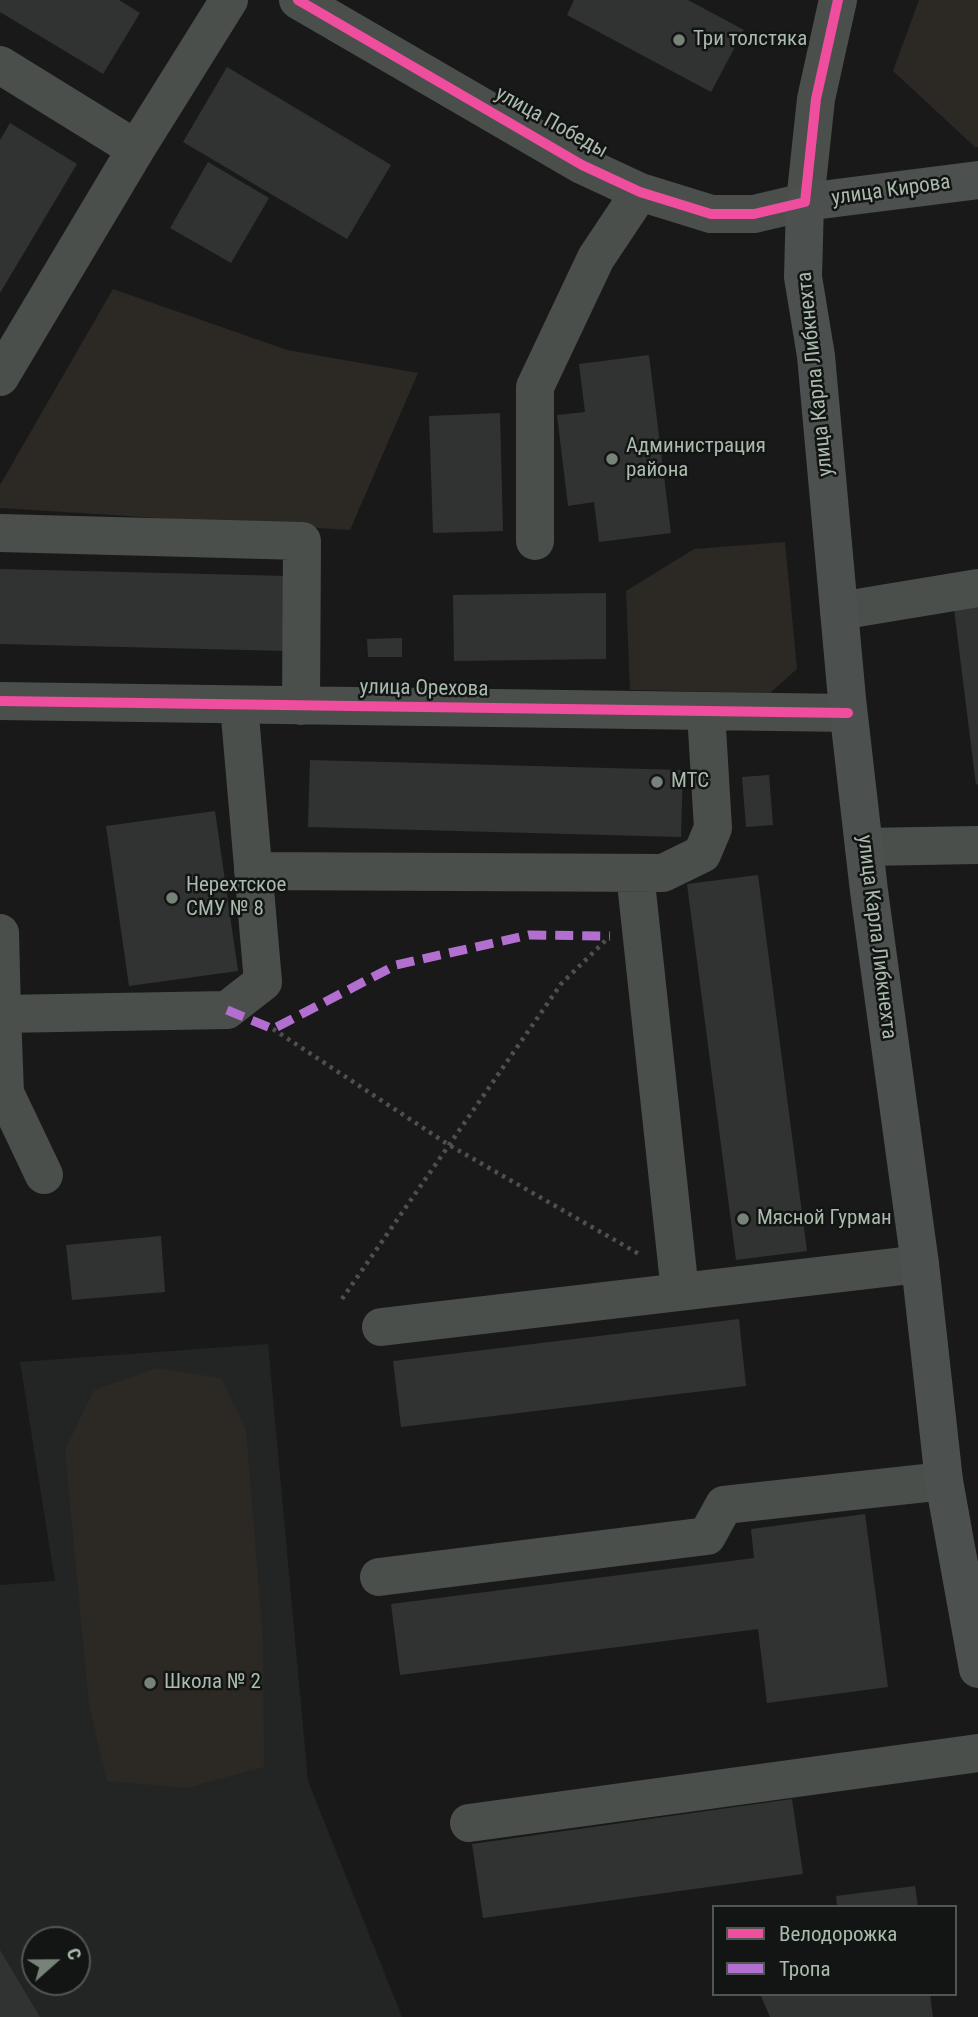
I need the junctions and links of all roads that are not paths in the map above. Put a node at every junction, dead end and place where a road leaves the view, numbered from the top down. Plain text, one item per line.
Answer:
1 (229, 0) edge
2 (298, 0) edge
3 (838, 0) edge
4 (4, 76) edge
5 (136, 149) junction
6 (978, 180) edge
7 (640, 192) junction
8 (805, 202) junction
9 (0, 377) edge
10 (0, 533) edge
11 (535, 541) dead end
12 (978, 587) edge
13 (839, 611) junction
14 (0, 701) edge
15 (239, 705) junction
16 (301, 706) junction
17 (706, 712) junction
18 (848, 713) junction
19 (978, 845) edge
20 (864, 847) junction
21 (253, 870) junction
22 (637, 890) junction
23 (0, 933) edge
24 (1, 1014) edge
25 (5, 1093) junction
26 (0, 1143) edge
27 (44, 1175) dead end
28 (920, 1264) junction
29 (679, 1284) junction
30 (381, 1327) dead end
31 (944, 1480) junction
32 (379, 1577) dead end
33 (977, 1651) edge
34 (978, 1753) edge
35 (469, 1823) dead end

1 - 5 street
2 - 7 street, улица Победы
3 - 8 street
4 - 5 street
5 - 9 street
6 - 8 main road, улица Кирова
7 - 8 street, улица Победы
7 - 11 street
8 - 13 main road, улица Карла Либкнехта
10 - 16 street
12 - 13 street
13 - 18 main road, улица Карла Либкнехта
14 - 15 street, улица Орехова
15 - 16 street, улица Орехова
15 - 21 street
16 - 17 street, улица Орехова
17 - 18 street, улица Орехова
17 - 22 street
18 - 20 main road, улица Карла Либкнехта
19 - 20 street
20 - 28 main road, улица Карла Либкнехта
21 - 22 street
21 - 24 street
22 - 29 street
23 - 24 street
24 - 25 street
25 - 26 street
25 - 27 street
28 - 29 street
28 - 31 main road, улица Карла Либкнехта
29 - 30 street
31 - 32 street
31 - 33 main road, улица Карла Либкнехта
34 - 35 street

